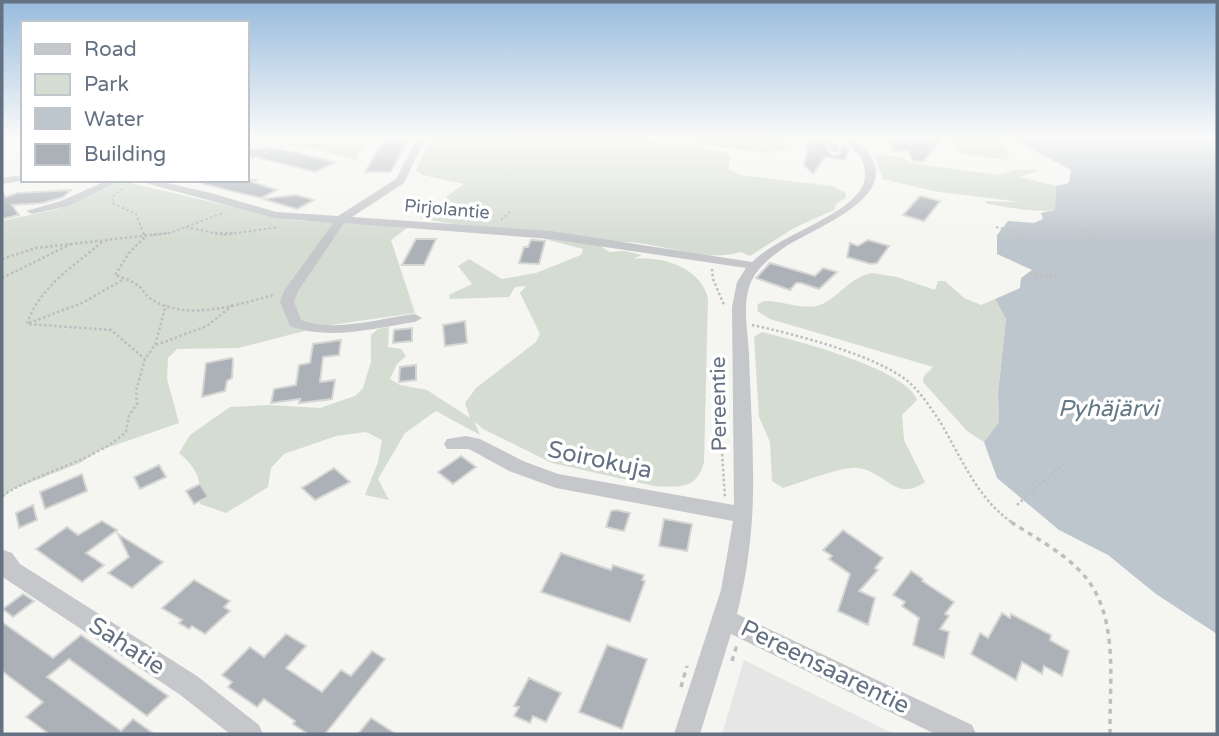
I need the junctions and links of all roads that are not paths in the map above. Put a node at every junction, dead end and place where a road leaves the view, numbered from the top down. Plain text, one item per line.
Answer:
1 (405, 172) edge
2 (869, 172) edge
3 (148, 182) edge
4 (122, 183) edge
5 (32, 211) dead end
6 (341, 219) junction
7 (755, 266) junction
8 (415, 318) dead end
9 (453, 444) dead end
10 (735, 513) junction
11 (6, 568) edge
12 (724, 619) junction
13 (250, 734) edge
14 (687, 734) edge
15 (963, 734) edge

1 - 6 street
2 - 7 street, Pereentie
3 - 6 street, Pirjolantie
4 - 5 street
6 - 7 street, Pirjolantie
6 - 8 street
7 - 10 street, Pereentie
9 - 10 street, Soirokuja
10 - 12 street, Pereentie
11 - 13 street, Sahatie
12 - 14 street, Pereentie
12 - 15 street, Pereensaarentie

